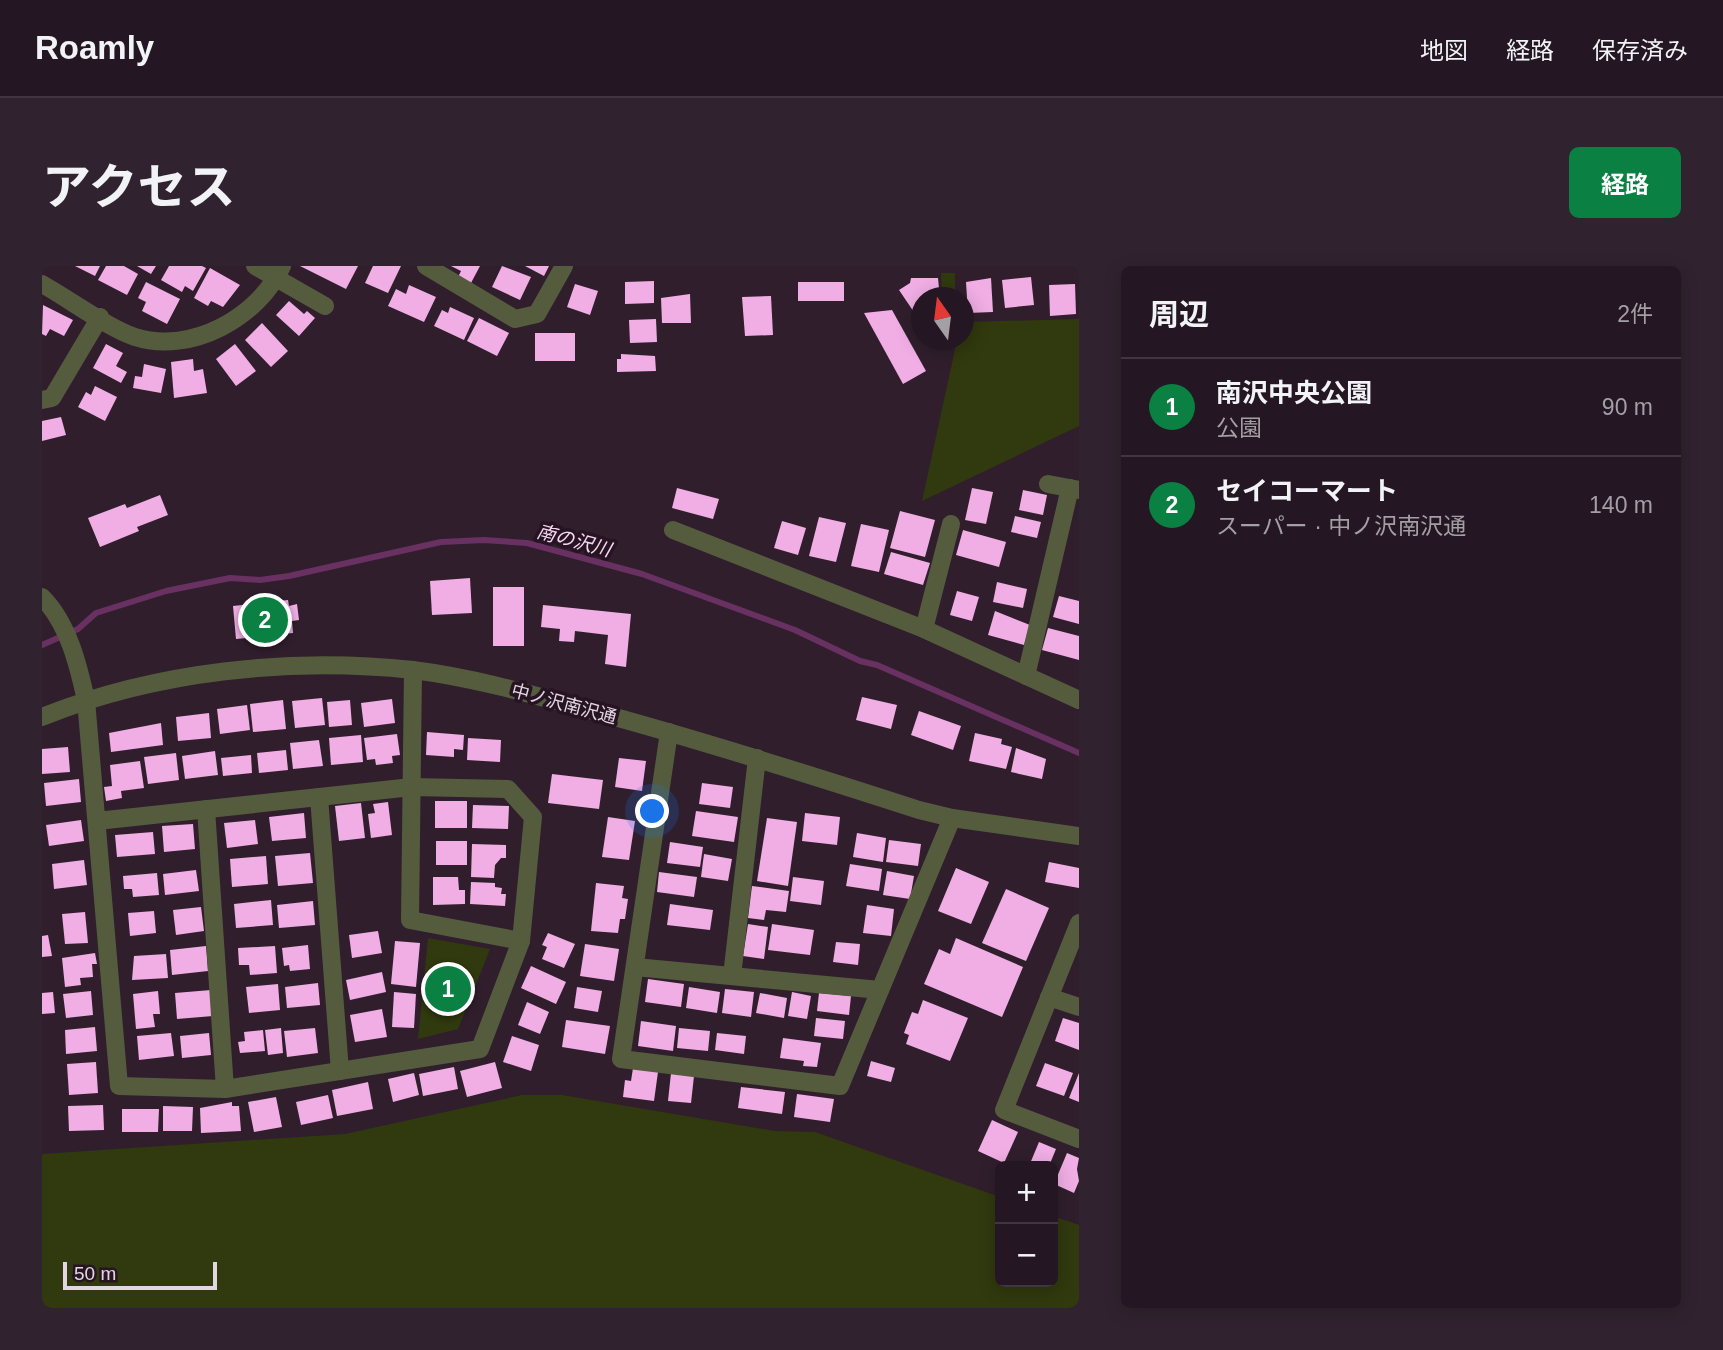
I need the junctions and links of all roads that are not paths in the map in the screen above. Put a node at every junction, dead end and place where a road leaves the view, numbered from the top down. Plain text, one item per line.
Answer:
1 (255, 266) edge
2 (426, 266) edge
3 (564, 266) edge
4 (280, 272) edge
5 (42, 284) edge
6 (325, 306) dead end
7 (100, 317) junction
8 (42, 400) edge
9 (1048, 484) dead end
10 (1074, 489) edge
11 (951, 524) dead end
12 (673, 530) dead end
13 (47, 602) edge
14 (924, 629) junction
15 (413, 670) junction
16 (1026, 676) junction
17 (86, 699) junction
18 (1079, 700) edge
19 (42, 717) edge
20 (669, 732) junction
21 (757, 758) junction
22 (412, 787) junction
23 (319, 797) junction
24 (206, 809) junction
25 (952, 818) junction
26 (97, 821) junction
27 (1079, 836) edge
28 (1079, 923) edge
29 (521, 941) junction
30 (635, 967) junction
31 (732, 976) junction
32 (880, 990) junction
33 (1049, 997) junction
34 (1079, 1007) edge
35 (340, 1071) junction
36 (225, 1089) junction
37 (1079, 1139) edge

1 - 4 street
2 - 3 street
4 - 6 street
4 - 7 street
5 - 7 street
7 - 8 street
9 - 10 street
10 - 16 street
11 - 14 street
12 - 14 street
13 - 17 street
14 - 16 street
15 - 17 street, 中ノ沢南沢通
15 - 20 street, 中ノ沢南沢通
15 - 22 street
16 - 18 street
17 - 19 street, 中ノ沢南沢通
17 - 26 street
20 - 21 street, 中ノ沢南沢通
20 - 30 street
21 - 25 street, 中ノ沢南沢通
21 - 31 street
22 - 23 street
22 - 29 street
22 - 29 street
23 - 24 street
23 - 35 street
24 - 26 street
24 - 36 street
25 - 27 street, 中ノ沢南沢通
25 - 32 street
26 - 36 street
28 - 33 street
29 - 35 street
30 - 31 street
30 - 32 street
31 - 32 street
33 - 34 street
33 - 37 street
35 - 36 street

